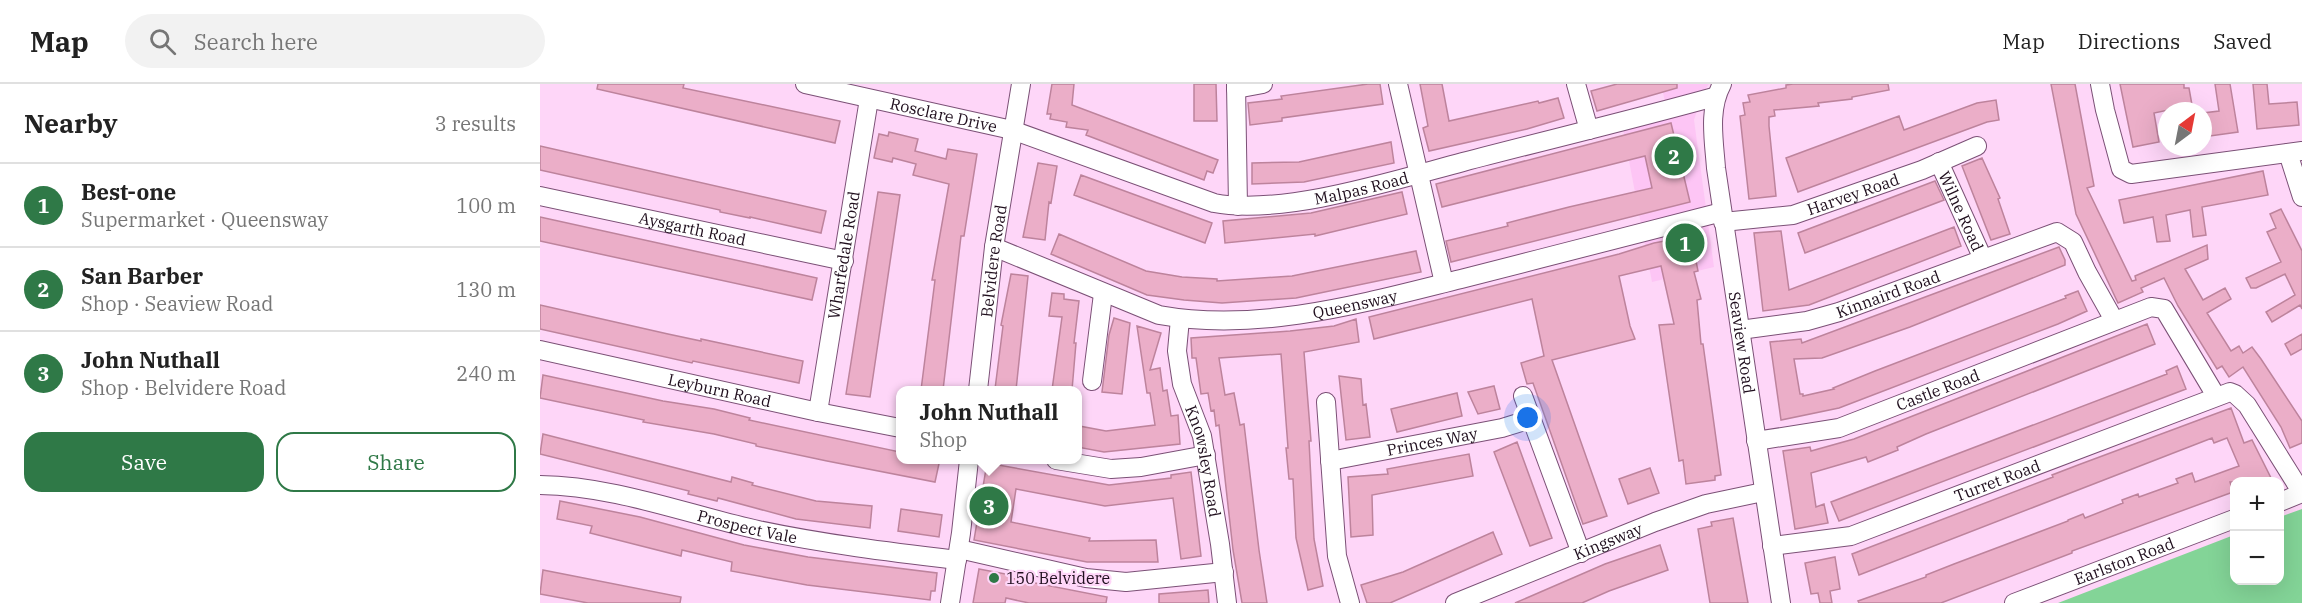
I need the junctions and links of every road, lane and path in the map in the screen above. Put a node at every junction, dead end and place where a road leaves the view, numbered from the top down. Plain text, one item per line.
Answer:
1 (805, 84) edge
2 (1021, 84) edge
3 (1263, 84) edge
4 (1398, 84) edge
5 (1576, 84) edge
6 (2100, 84) edge
7 (1236, 86) edge
8 (852, 89) edge
9 (1718, 91) edge
10 (869, 99) junction
11 (1589, 129) junction
12 (1012, 130) junction
13 (1977, 146) dead end
14 (2295, 152) edge
15 (1939, 162) junction
16 (1419, 173) junction
17 (540, 196) edge
18 (2302, 197) edge
19 (1238, 206) junction
20 (1722, 217) junction
21 (994, 247) junction
22 (1983, 259) junction
23 (844, 261) junction
24 (1444, 283) junction
25 (1103, 294) junction
26 (1180, 319) junction
27 (2114, 320) junction
28 (1740, 330) junction
29 (540, 350) edge
30 (1092, 381) dead end
31 (978, 386) edge
32 (1522, 396) dead end
33 (2216, 396) junction
34 (1326, 402) dead end
35 (818, 412) junction
36 (1531, 419) junction
37 (896, 427) edge
38 (1756, 441) junction
39 (1206, 455) junction
40 (1330, 461) junction
41 (968, 464) edge
42 (1082, 464) edge
43 (540, 485) edge
44 (1764, 492) junction
45 (2302, 493) edge
46 (2284, 500) edge
47 (2230, 521) edge
48 (1772, 546) junction
49 (1581, 553) junction
50 (958, 555) junction
51 (1224, 572) junction
52 (950, 603) edge
53 (1227, 603) edge
54 (1350, 603) edge
55 (1455, 603) edge
56 (1781, 603) edge
57 (2014, 603) edge

1 - 8 street, Rosclare Drive
2 - 12 street, Belvidere Road
3 - 7 street
4 - 16 street
5 - 11 street
6 - 14 street
7 - 19 street
8 - 10 street, Rosclare Drive
9 - 11 street, Malpas Road
9 - 20 street, Seaview Road
10 - 12 street, Rosclare Drive
10 - 23 street, Wharfedale Road
11 - 16 street, Malpas Road
12 - 19 street, Malpas Road
12 - 21 street, Belvidere Road
13 - 15 street, Harvey Road
14 - 18 street
15 - 20 street, Harvey Road
15 - 22 street, Wilne Road
16 - 19 street, Malpas Road
16 - 24 street
17 - 23 street, Aysgarth Road
20 - 24 street, Queensway
20 - 28 street, Seaview Road
21 - 25 street, Queensway
21 - 31 street, Belvidere Road
22 - 27 street, Kinnaird Road
22 - 28 street, Kinnaird Road
23 - 35 street, Wharfedale Road
24 - 26 street, Queensway
25 - 26 street, Queensway
25 - 30 street
26 - 39 street, Knowsley Road
27 - 33 street, Castle Road
27 - 38 street, Castle Road
28 - 38 street, Seaview Road
29 - 35 street, Leyburn Road
32 - 36 street
33 - 45 street
33 - 48 street, Turret Road
34 - 40 street
35 - 37 street, Leyburn Road
36 - 40 street, Princes Way
36 - 49 street
38 - 44 street, Seaview Road
39 - 42 street
39 - 51 street, Knowsley Road
40 - 54 street
41 - 50 street
43 - 50 street, Prospect Vale
44 - 48 street, Seaview Road
44 - 49 street, Kingsway
45 - 46 street
47 - 57 street, Earlston Road
48 - 56 street, Seaview Road
49 - 55 street, Kingsway
50 - 51 street, Prospect Vale
50 - 52 street
51 - 53 street, Knowsley Road

